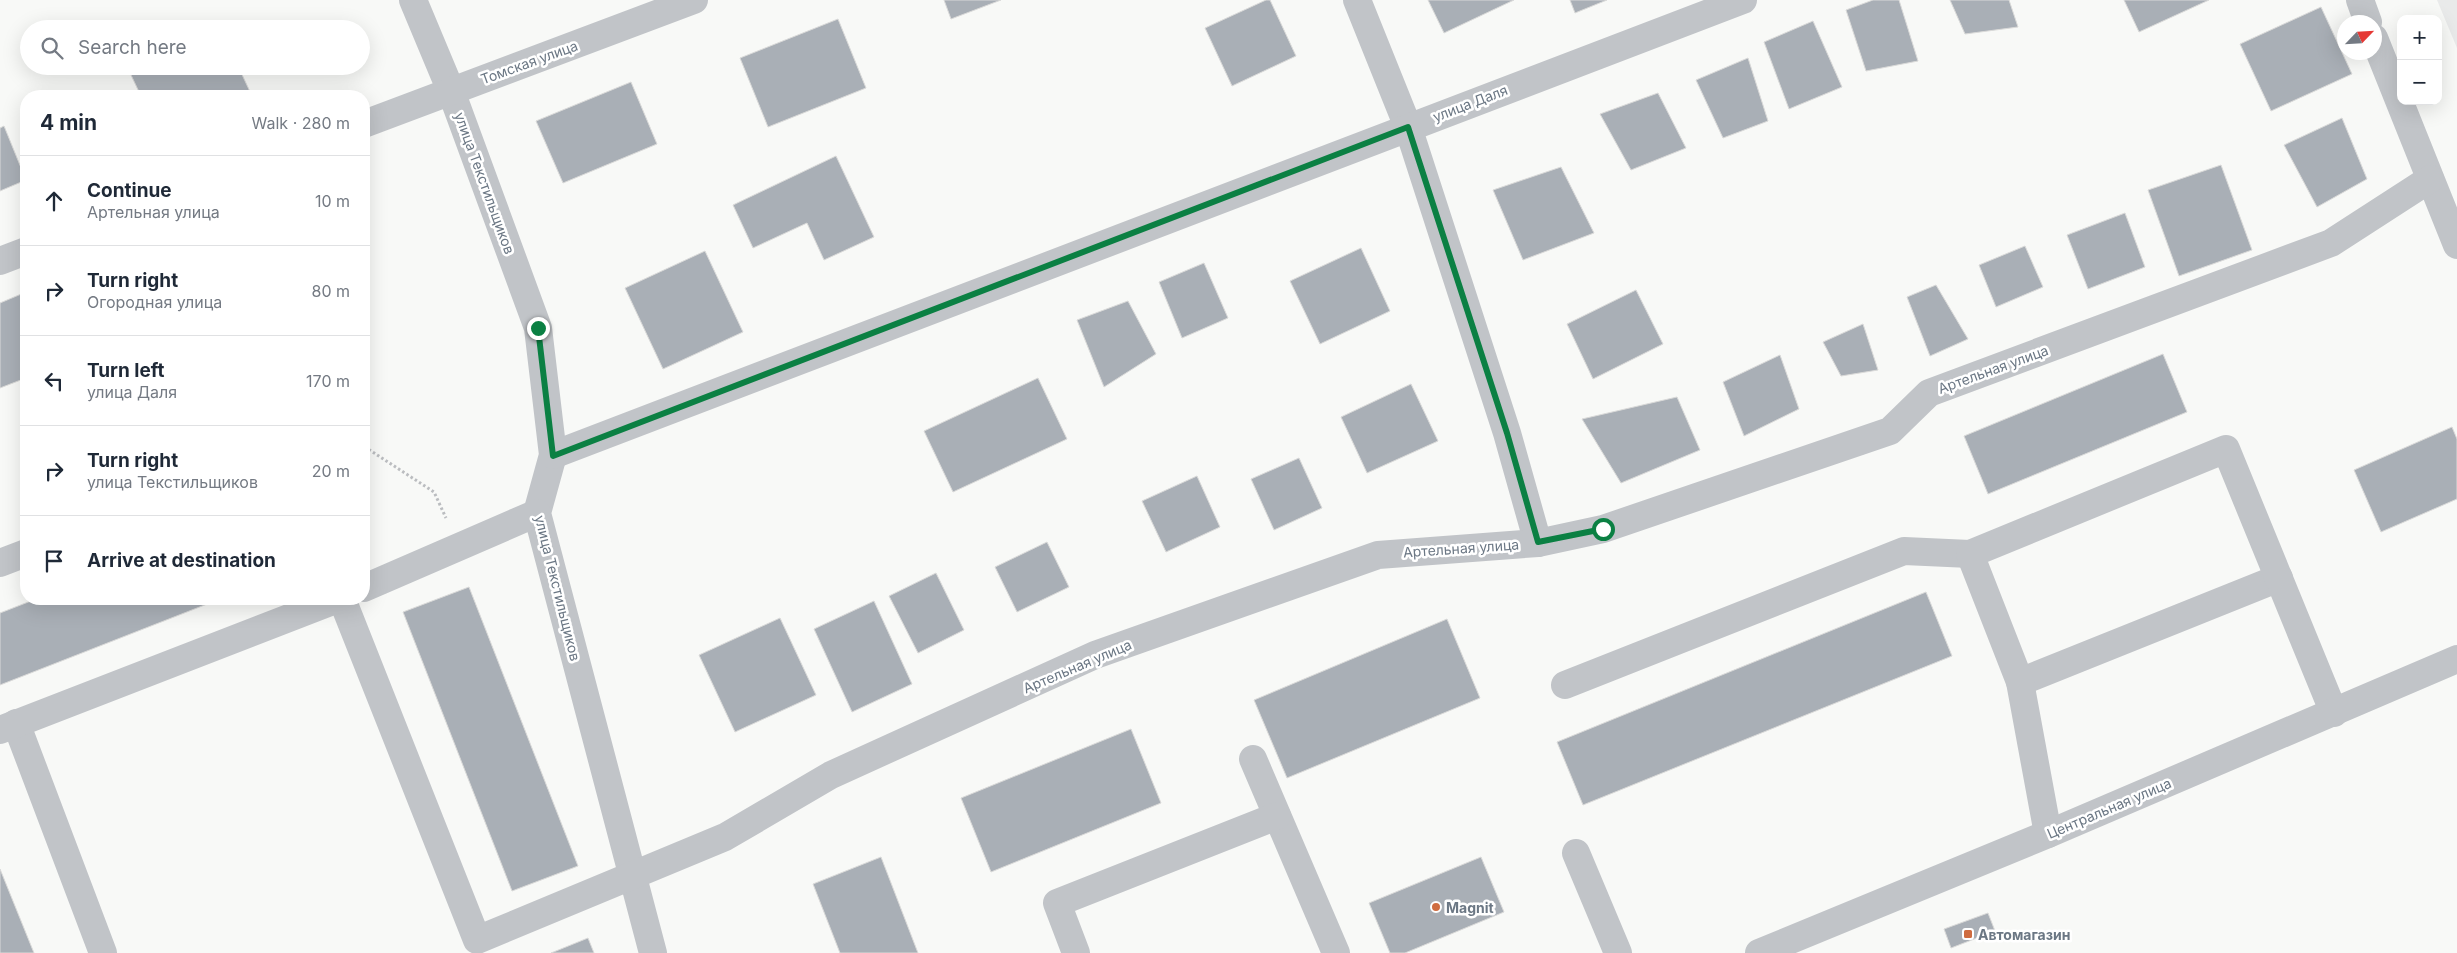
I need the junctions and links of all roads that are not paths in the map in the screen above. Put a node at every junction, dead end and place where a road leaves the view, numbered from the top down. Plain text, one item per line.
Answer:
1 (413, 0) edge
2 (694, 0) edge
3 (1357, 0) edge
4 (1743, 0) edge
5 (2360, 0) edge
6 (2365, 15) edge
7 (2382, 58) edge
8 (451, 91) junction
9 (370, 122) edge
10 (1408, 127) junction
11 (2430, 179) junction
12 (2457, 244) edge
13 (20, 254) edge
14 (0, 261) edge
15 (553, 456) junction
16 (537, 513) junction
17 (1538, 542) junction
18 (1970, 554) junction
19 (20, 555) edge
20 (0, 563) edge
21 (2279, 578) junction
22 (370, 585) edge
23 (322, 605) edge
24 (344, 605) edge
25 (2457, 659) edge
26 (2020, 682) junction
27 (1566, 685) dead end
28 (2334, 713) junction
29 (8, 726) edge
30 (1253, 759) dead end
31 (1277, 816) junction
32 (2048, 834) junction
33 (1576, 854) dead end
34 (632, 876) junction
35 (102, 953) edge
36 (653, 953) edge
37 (1076, 953) edge
38 (1336, 953) edge
39 (1618, 953) edge
40 (1759, 953) edge

1 - 8 street, улица Текстильщиков
2 - 8 street, Томская улица
3 - 10 street
4 - 10 street, улица Даля
5 - 6 street
7 - 11 street
8 - 9 street, Томская улица
8 - 15 street, улица Текстильщиков
10 - 15 street, улица Даля
10 - 17 street
11 - 12 street
11 - 17 street, Артельная улица
13 - 14 street
15 - 16 street, улица Текстильщиков
16 - 22 street
16 - 34 street, улица Текстильщиков
17 - 34 street, Артельная улица
18 - 21 street
18 - 26 street
18 - 27 street
19 - 20 street
21 - 26 street
21 - 28 street
23 - 29 street
24 - 34 street, Артельная улица
25 - 28 street, Центральная улица
26 - 32 street
28 - 32 street, Центральная улица
29 - 35 street
30 - 31 street
31 - 37 street
31 - 38 street
32 - 40 street, Центральная улица
33 - 39 street
34 - 36 street, улица Текстильщиков

